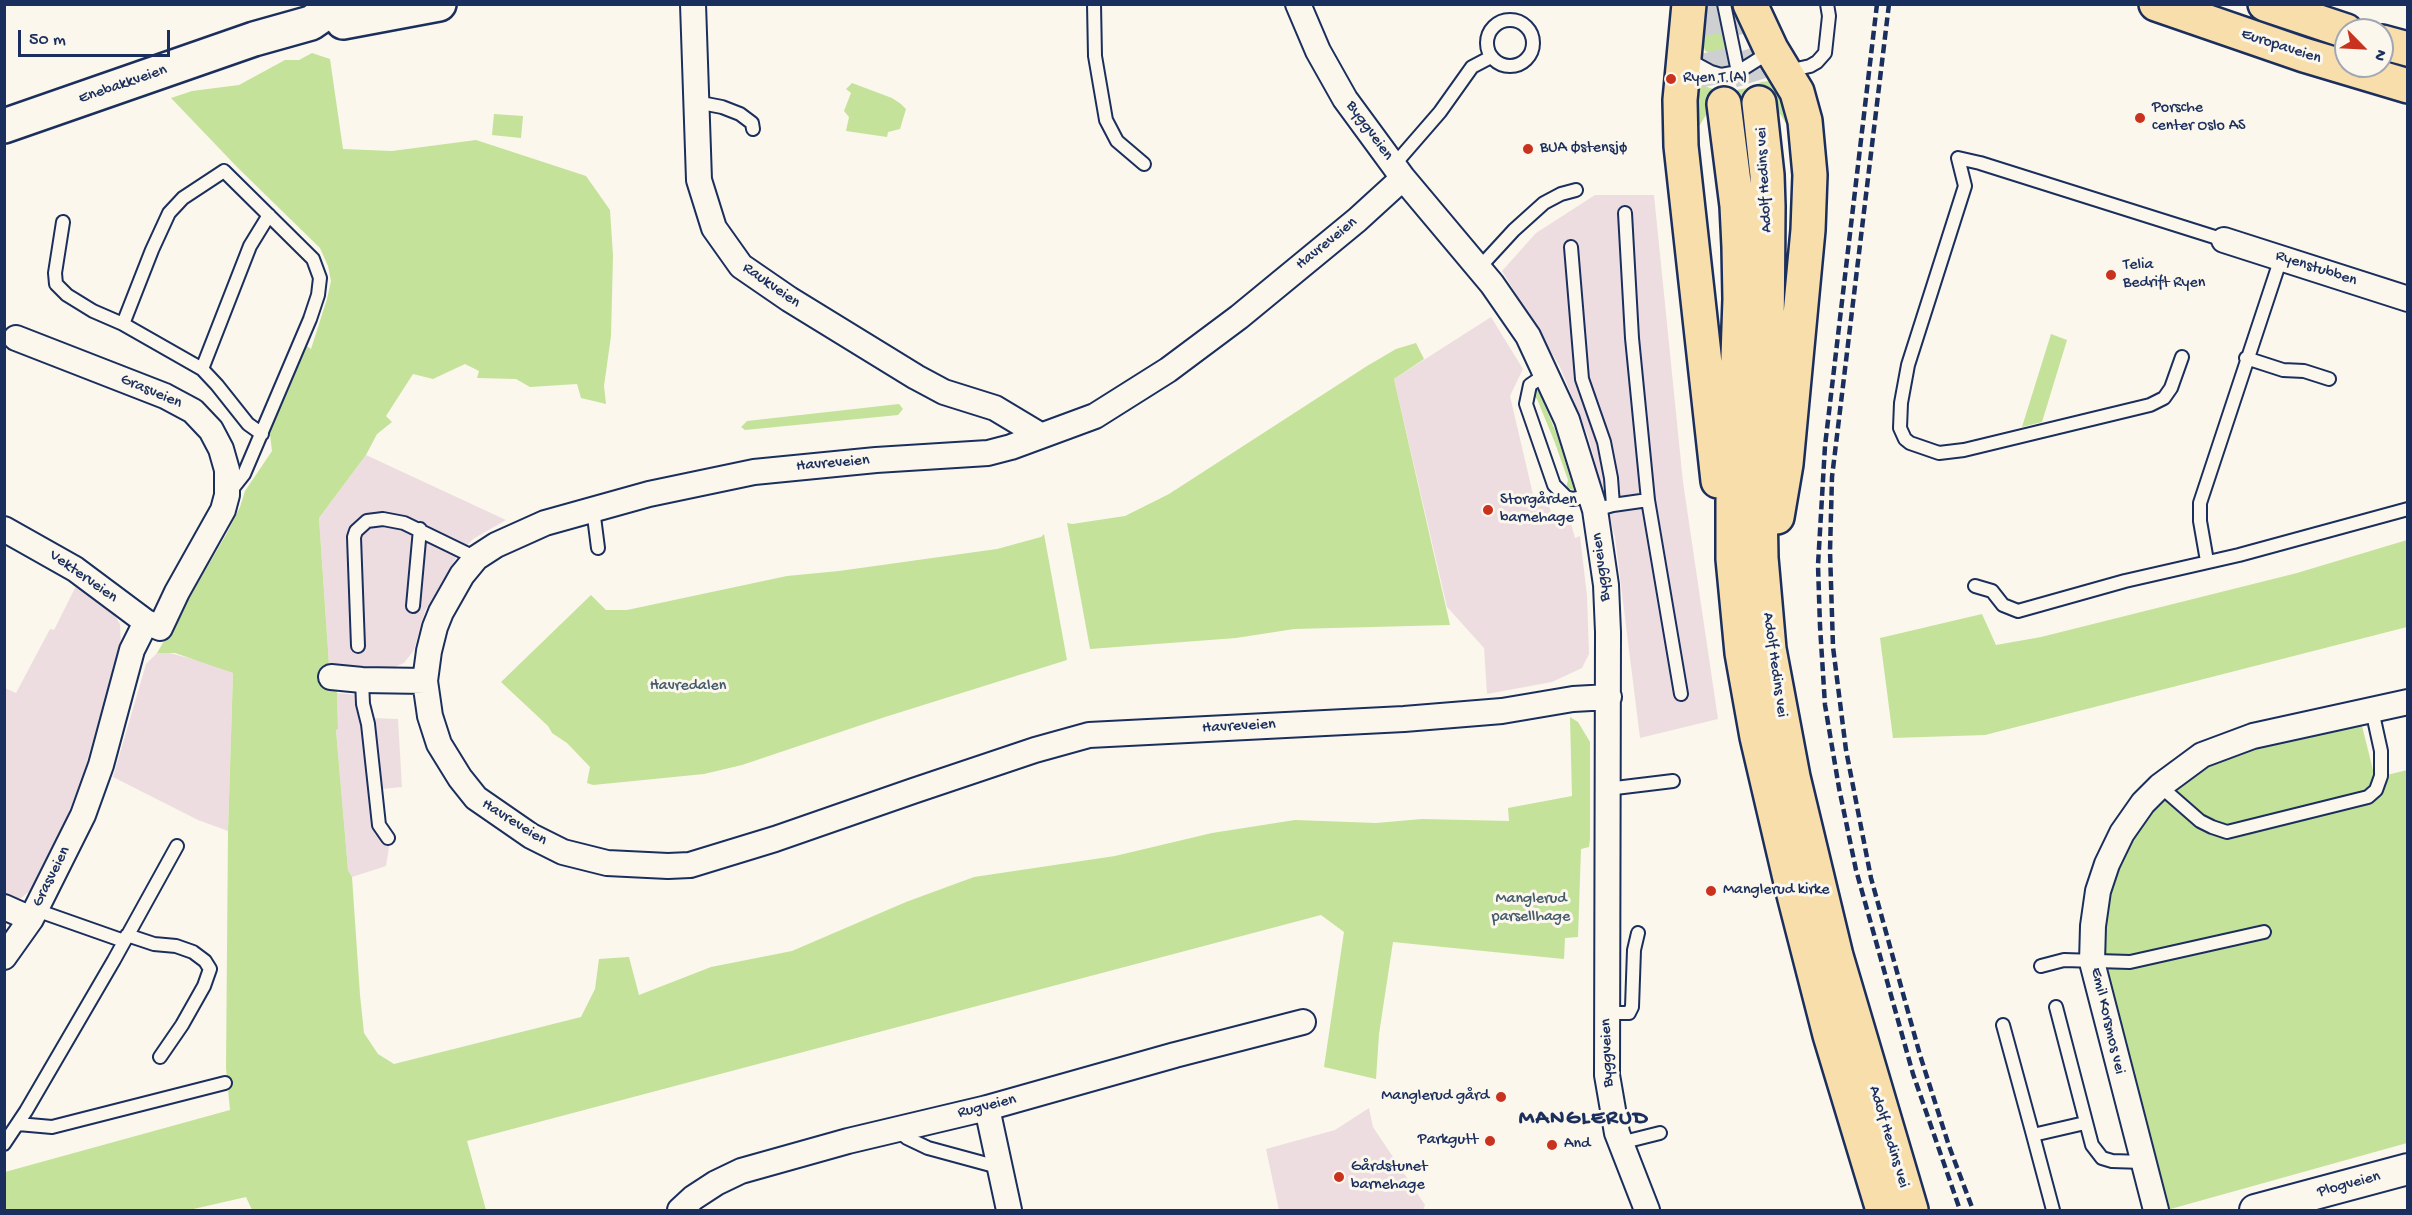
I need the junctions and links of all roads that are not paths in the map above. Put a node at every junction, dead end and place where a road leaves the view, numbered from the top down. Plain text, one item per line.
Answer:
1 (364, 4) edge
2 (439, 4) edge
3 (693, 4) edge
4 (1094, 4) edge
5 (1298, 4) edge
6 (1689, 4) edge
7 (1724, 4) edge
8 (1750, 4) edge
9 (2156, 4) edge
10 (2265, 4) edge
11 (1826, 5) edge
12 (275, 18) edge
13 (311, 23) junction
14 (2334, 27) edge
15 (1491, 57) dead end
16 (1684, 58) junction
17 (1738, 72) junction
18 (1791, 72) junction
19 (2408, 86) edge
20 (696, 102) junction
21 (1759, 103) tunnel mouth
22 (1724, 104) tunnel mouth
23 (4, 126) edge
24 (753, 129) dead end
25 (1144, 164) dead end
26 (1399, 172) junction
27 (1576, 190) dead end
28 (1625, 213) dead end
29 (269, 215) junction
30 (63, 222) dead end
31 (2224, 240) joint
32 (1571, 247) dead end
33 (2280, 258) junction
34 (1479, 268) junction
35 (2408, 299) edge
36 (123, 324) junction
37 (16, 338) dead end
38 (2182, 357) dead end
39 (2246, 358) junction
40 (202, 369) junction
41 (1546, 374) junction
42 (2329, 379) dead end
43 (262, 434) junction
44 (1040, 435) junction
45 (227, 495) junction
46 (1648, 500) junction
47 (1600, 504) junction
48 (593, 509) junction
49 (2408, 509) edge
50 (4, 529) edge
51 (420, 529) junction
52 (598, 548) dead end
53 (476, 558) junction
54 (1733, 560) junction
55 (2206, 561) junction
56 (1975, 586) dead end
57 (1765, 605) junction
58 (413, 606) dead end
59 (153, 625) junction
60 (358, 646) dead end
61 (331, 677) dead end
62 (362, 680) junction
63 (425, 681) junction
64 (1681, 694) dead end
65 (1609, 697) junction
66 (2408, 702) edge
67 (2372, 710) junction
68 (1673, 781) dead end
69 (2160, 786) junction
70 (1607, 789) junction
71 (388, 838) dead end
72 (177, 846) dead end
73 (4, 907) edge
74 (33, 914) junction
75 (2264, 932) dead end
76 (1638, 933) dead end
77 (125, 938) junction
78 (4, 957) edge
79 (2092, 962) junction
80 (2041, 966) dead end
81 (2056, 1007) dead end
82 (1606, 1013) junction
83 (1303, 1022) dead end
84 (2003, 1024) dead end
85 (160, 1057) dead end
86 (225, 1083) dead end
87 (987, 1108) junction
88 (2085, 1123) junction
89 (18, 1124) junction
90 (896, 1130) junction
91 (1660, 1133) dead end
92 (2033, 1136) junction
93 (1620, 1143) junction
94 (4, 1144) edge
95 (2144, 1162) junction
96 (998, 1167) junction
97 (2408, 1169) edge
98 (680, 1210) edge
99 (1009, 1210) edge
100 (1647, 1210) edge
101 (1883, 1210) edge
102 (1911, 1210) edge
103 (2053, 1210) edge
104 (2156, 1210) edge
105 (2255, 1210) edge

1 - 13 main road, Enebakkveien
2 - 13 main road, Enebakkveien
3 - 20 street, Raukveien
4 - 25 lane
5 - 26 street, Byggveien
6 - 16 highway
7 - 17 lane
8 - 18 highway
9 - 19 highway, Europaveien
10 - 14 highway
11 - 18 lane
12 - 13 main road, Enebakkveien
12 - 23 main road, Enebakkveien
15 - 26 lane
16 - 17 lane
16 - 54 highway
17 - 18 lane
18 - 57 highway
20 - 24 lane
20 - 44 street, Raukveien
21 - 57 highway, Adolf Hedins vei
22 - 54 highway, Adolf Hedins vei
26 - 34 street, Byggveien
26 - 44 street, Havreveien
27 - 34 lane
28 - 46 lane
29 - 36 lane
29 - 40 lane
29 - 43 lane
30 - 36 lane
31 - 33 street, Ryenstubben
31 - 38 lane
32 - 47 lane
33 - 35 street, Ryenstubben
33 - 39 lane
34 - 41 street, Byggveien
36 - 40 lane
37 - 45 street, Grasveien
39 - 42 lane
39 - 55 lane
40 - 43 lane
41 - 47 street, Byggveien
41 - 47 lane
43 - 45 lane
44 - 48 street, Havreveien
45 - 59 street, Grasveien
46 - 47 lane
46 - 64 lane
47 - 65 street, Byggveien
48 - 52 lane
48 - 53 street, Havreveien
49 - 55 lane
50 - 59 street, Vekterveien
51 - 53 lane
51 - 58 lane
51 - 60 lane
53 - 63 street, Havreveien
54 - 101 highway, Adolf Hedins vei
55 - 56 lane
57 - 102 highway, Adolf Hedins vei
59 - 74 street, Grasveien
61 - 62 street
62 - 63 street
62 - 71 lane
63 - 65 street, Havreveien
65 - 70 street, Byggveien
66 - 67 street, Emil Korsmos vei
67 - 69 street, Emil Korsmos vei
67 - 69 lane
68 - 70 lane
69 - 79 street, Emil Korsmos vei
70 - 82 street, Byggveien
72 - 77 lane
73 - 74 street
74 - 77 lane
74 - 78 street, Grasveien
75 - 79 lane
76 - 82 lane
77 - 85 lane
77 - 89 lane
79 - 80 lane
79 - 95 street, Emil Korsmos vei
81 - 88 lane
82 - 93 street, Byggveien
83 - 87 street, Rugveien
84 - 92 lane
86 - 89 lane
87 - 90 street, Rugveien
87 - 96 street
88 - 92 lane
88 - 95 lane
89 - 94 lane
90 - 96 lane
90 - 98 street, Rugveien
91 - 93 lane
92 - 103 lane
93 - 100 street, Byggveien
95 - 104 street, Emil Korsmos vei
96 - 99 street
97 - 105 street, Plogveien

